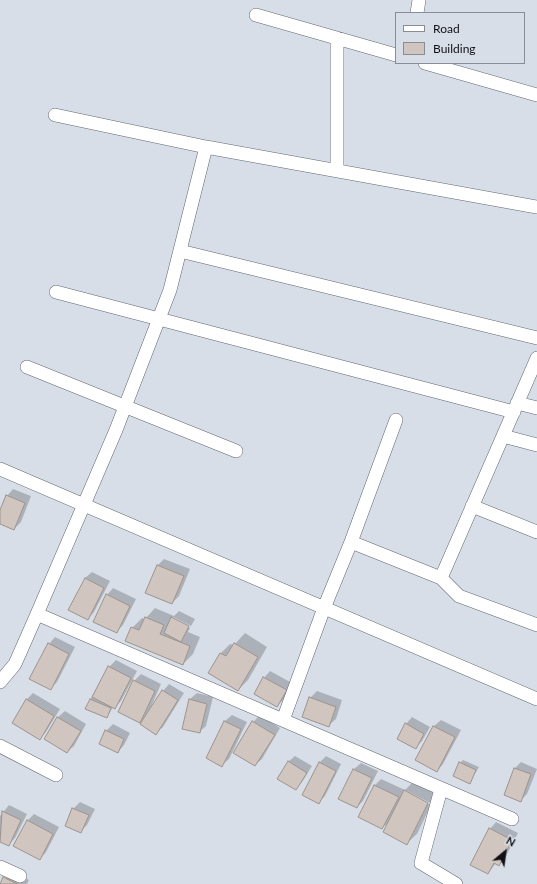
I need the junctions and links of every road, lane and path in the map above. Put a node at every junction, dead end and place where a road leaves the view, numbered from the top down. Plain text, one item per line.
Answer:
1 (419, 0) edge
2 (417, 12) edge
3 (256, 15) dead end
4 (337, 38) junction
5 (395, 55) edge
6 (428, 64) edge
7 (537, 95) edge
8 (55, 115) dead end
9 (206, 147) junction
10 (337, 171) junction
11 (537, 207) edge
12 (180, 251) junction
13 (56, 292) dead end
14 (158, 320) junction
15 (537, 338) edge
16 (537, 358) edge
17 (28, 367) dead end
18 (125, 406) junction
19 (515, 408) junction
20 (537, 408) edge
21 (396, 420) dead end
22 (503, 436) junction
23 (537, 445) edge
24 (236, 451) dead end
25 (0, 469) edge
26 (83, 505) junction
27 (472, 506) junction
28 (537, 532) edge
29 (351, 542) junction
30 (441, 578) junction
31 (324, 608) junction
32 (37, 614) junction
33 (537, 625) edge
34 (0, 682) edge
35 (537, 698) edge
36 (283, 720) junction
37 (0, 746) edge
38 (56, 775) dead end
39 (441, 789) junction
40 (512, 819) dead end
41 (0, 867) edge
42 (20, 876) dead end
43 (456, 884) edge

1 - 2 street
3 - 4 street
4 - 5 street
4 - 10 street
6 - 7 street
8 - 9 street
9 - 10 street
9 - 12 street
10 - 11 street
12 - 14 street
12 - 15 street
13 - 14 street
14 - 18 street
14 - 19 street
16 - 19 street
17 - 18 street
18 - 24 street
18 - 26 street
19 - 20 street
19 - 22 street
21 - 29 street
22 - 23 street
22 - 27 street
25 - 26 street
26 - 31 street
26 - 32 street
27 - 28 street
27 - 30 street
29 - 30 street
29 - 31 street
30 - 33 street
31 - 35 street
31 - 36 street
32 - 34 street
32 - 36 street
36 - 39 street
37 - 38 street
39 - 40 street
39 - 43 street
41 - 42 street

